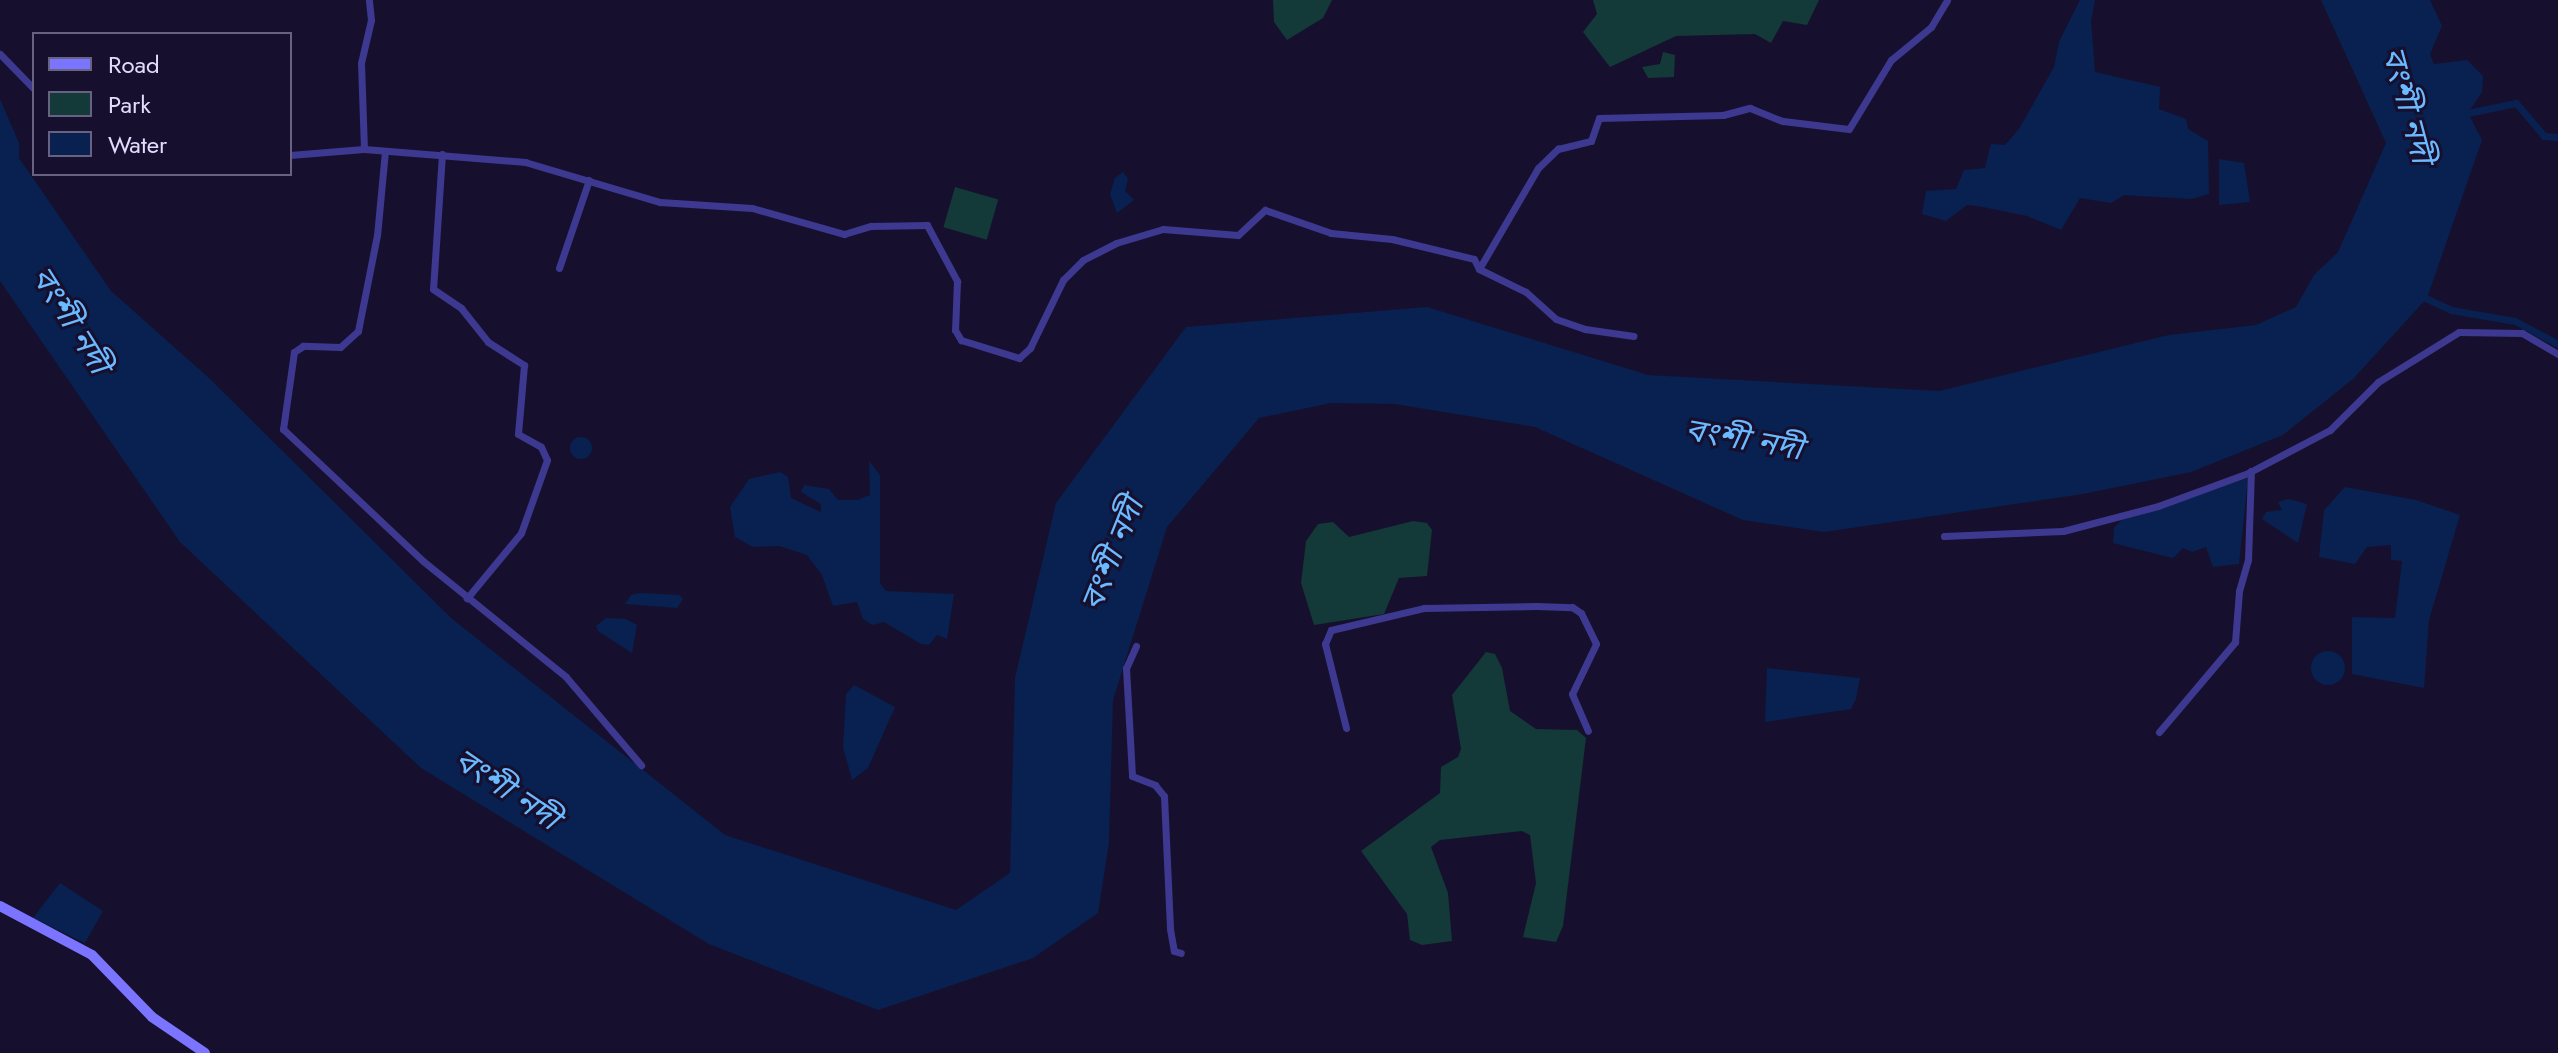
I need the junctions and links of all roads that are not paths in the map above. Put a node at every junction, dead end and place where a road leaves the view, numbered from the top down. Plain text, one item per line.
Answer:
1 (369, 0) edge
2 (1947, 0) edge
3 (0, 54) edge
4 (32, 87) edge
5 (364, 149) junction
6 (385, 151) junction
7 (442, 154) junction
8 (292, 155) edge
9 (589, 180) junction
10 (559, 268) dead end
11 (1479, 269) junction
12 (1633, 336) dead end
13 (2558, 354) edge
14 (2251, 471) junction
15 (1944, 536) dead end
16 (467, 598) junction
17 (1136, 646) dead end
18 (1346, 728) dead end
19 (1588, 731) dead end
20 (2159, 732) dead end
21 (641, 765) dead end
22 (0, 906) edge
23 (1181, 953) dead end
24 (205, 1053) edge

1 - 5 street
2 - 11 street
3 - 4 street
5 - 6 street
5 - 8 street
6 - 7 street
6 - 16 street
7 - 9 street
7 - 16 street
9 - 10 street
9 - 11 street
11 - 12 street
13 - 14 street
14 - 15 street
14 - 20 street
16 - 21 street
17 - 23 street
18 - 19 street
22 - 24 main road

